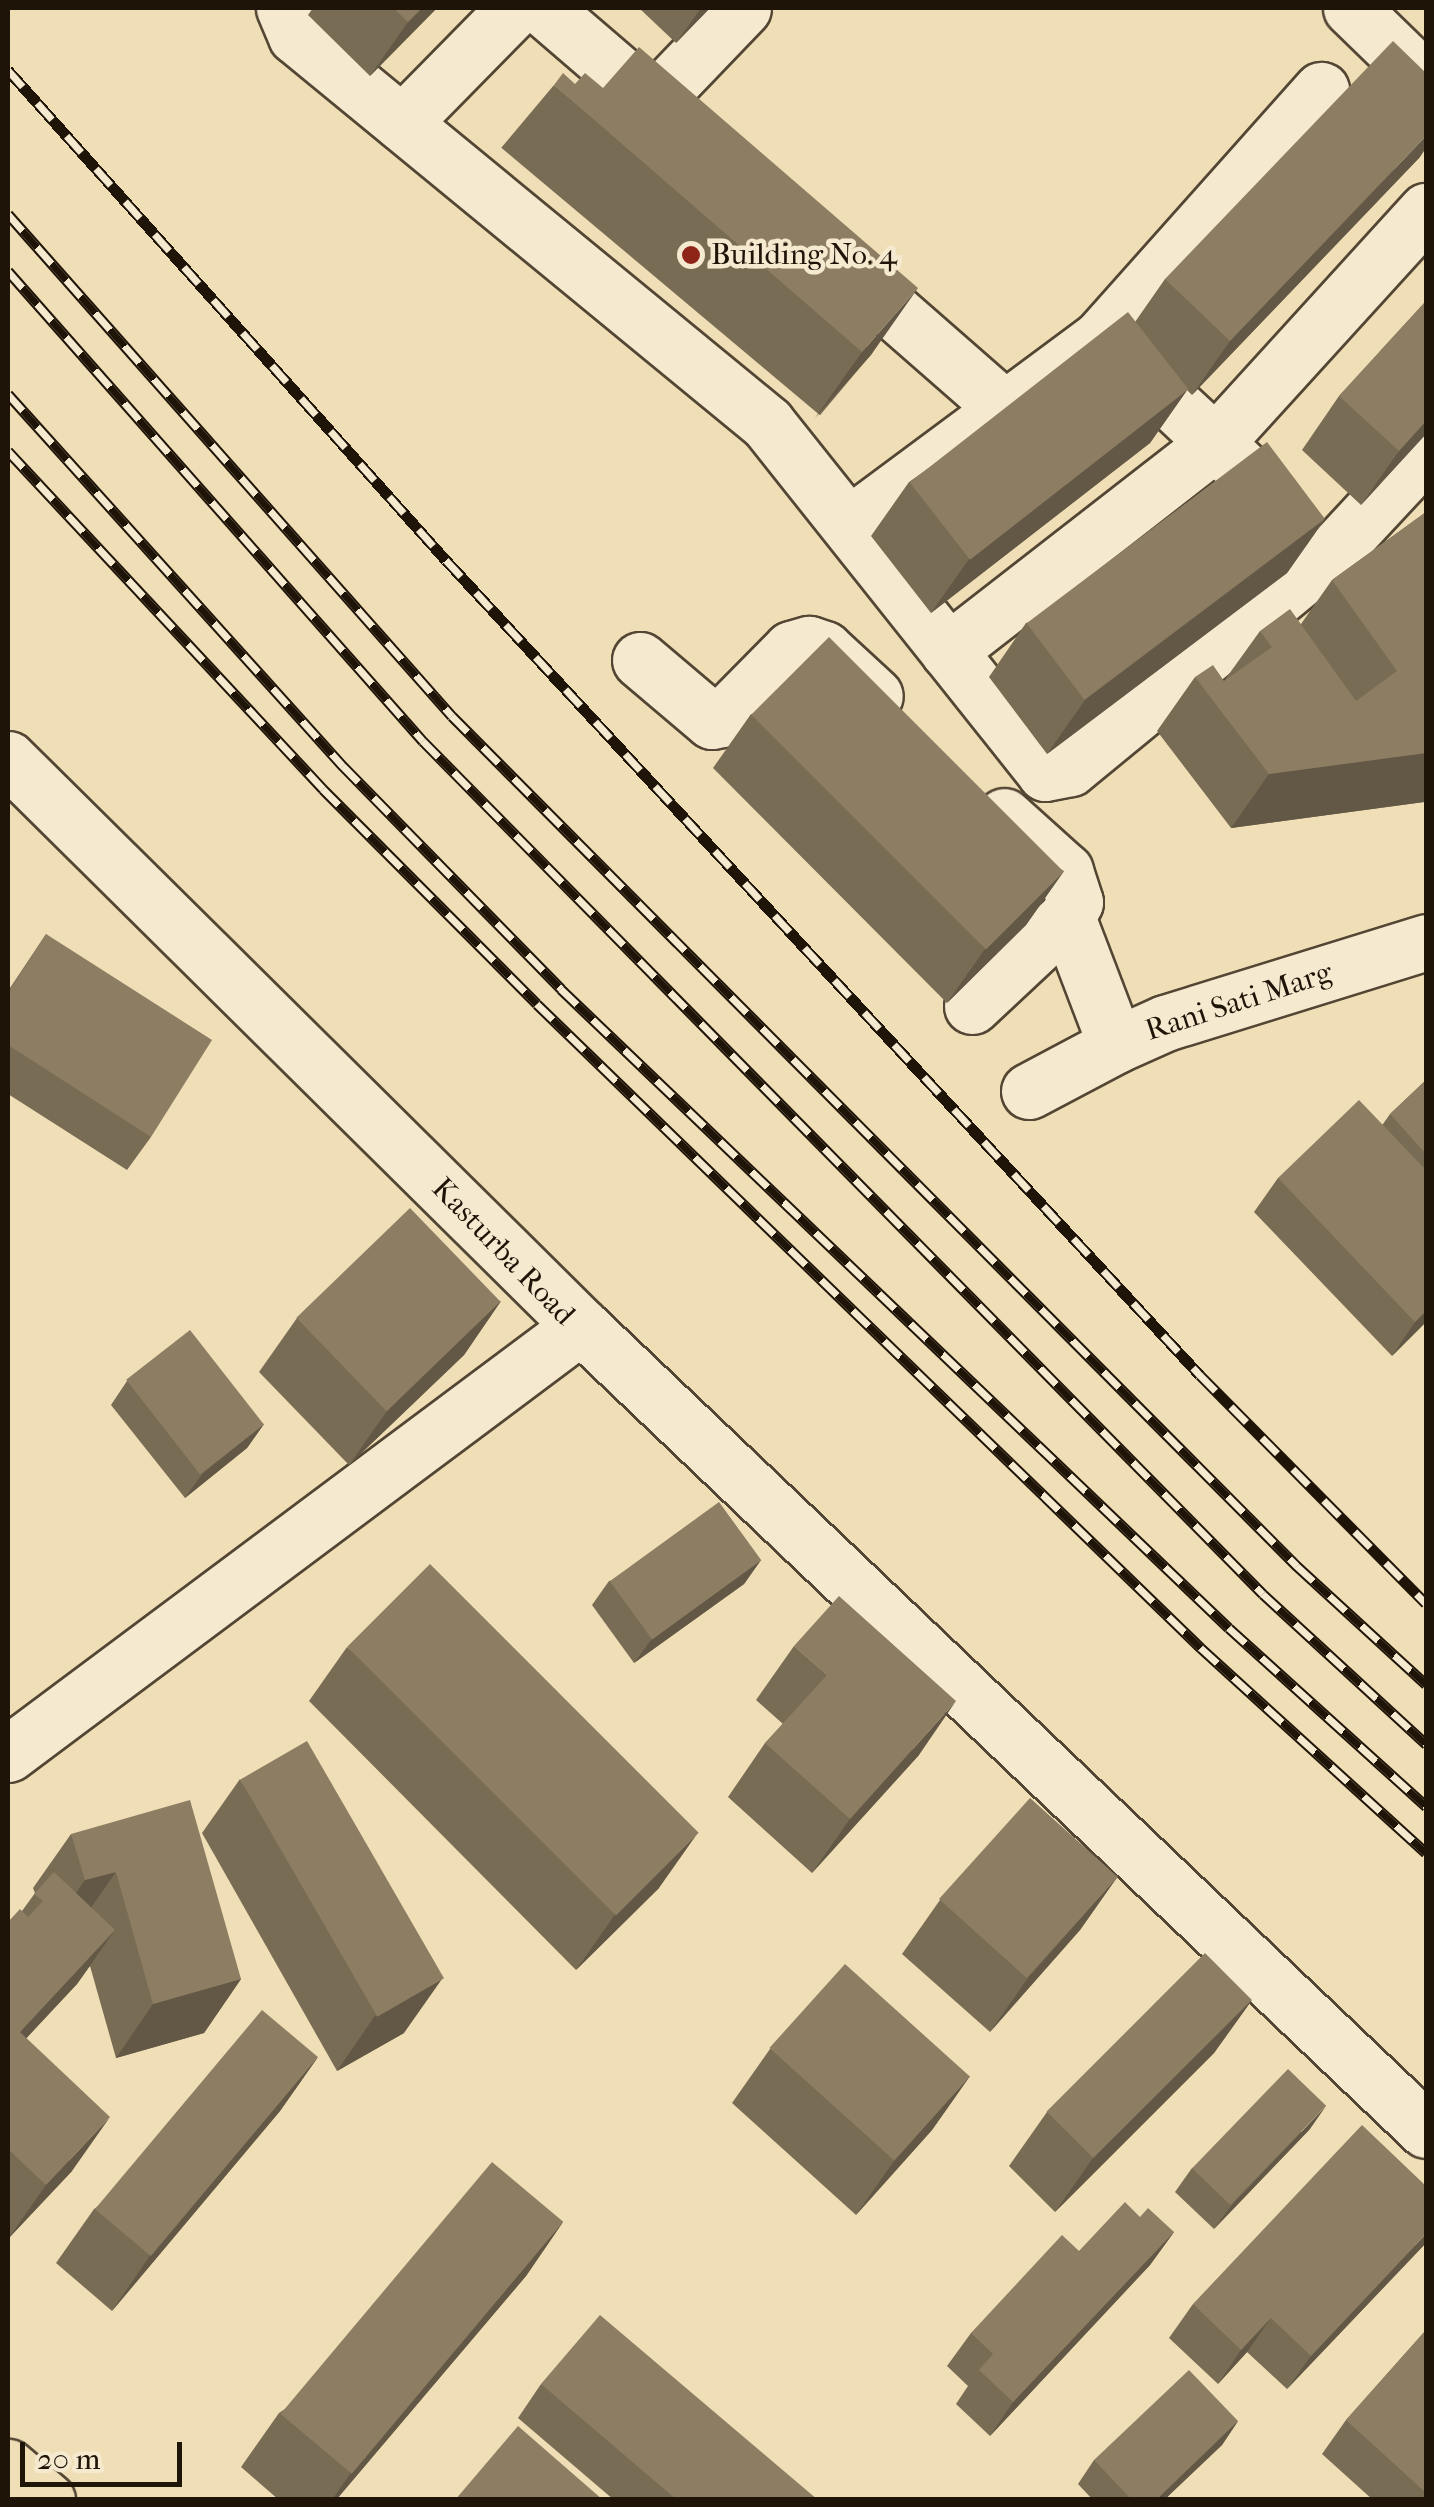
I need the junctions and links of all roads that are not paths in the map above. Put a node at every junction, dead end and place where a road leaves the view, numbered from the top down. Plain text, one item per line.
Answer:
1 (284, 8) edge
2 (515, 8) edge
3 (543, 8) edge
4 (743, 8) edge
5 (1351, 8) edge
6 (1426, 81) edge
7 (1321, 90) dead end
8 (653, 102) junction
9 (402, 123) junction
10 (712, 154) edge
11 (1426, 212) edge
12 (800, 230) edge
13 (1101, 337) junction
14 (1005, 409) junction
15 (1216, 444) junction
16 (1426, 452) edge
17 (852, 523) junction
18 (1332, 552) junction
19 (948, 651) junction
20 (640, 660) dead end
21 (909, 728) edge
22 (8, 759) edge
23 (966, 780) edge
24 (1067, 917) junction
25 (1426, 942) edge
26 (972, 1006) dead end
27 (1116, 1045) junction
28 (1028, 1091) dead end
29 (581, 1326) junction
30 (8, 1754) edge
31 (1426, 2130) edge
32 (8, 2466) edge
33 (46, 2500) edge

1 - 9 street
2 - 9 street
3 - 8 street
4 - 8 street
5 - 6 street
7 - 13 street
8 - 10 street
9 - 17 street
11 - 15 street
12 - 14 street
13 - 14 street
13 - 15 street
14 - 17 street
15 - 18 street
15 - 19 street
16 - 18 street
17 - 19 street
18 - 19 street
20 - 21 street
22 - 29 street, Kasturba Road
23 - 24 street, Rani Sati Marg
24 - 26 street
24 - 27 street, Rani Sati Marg
25 - 27 street, Rani Sati Marg
27 - 28 street
29 - 30 street, Kasturba Road
29 - 31 street
32 - 33 main road

